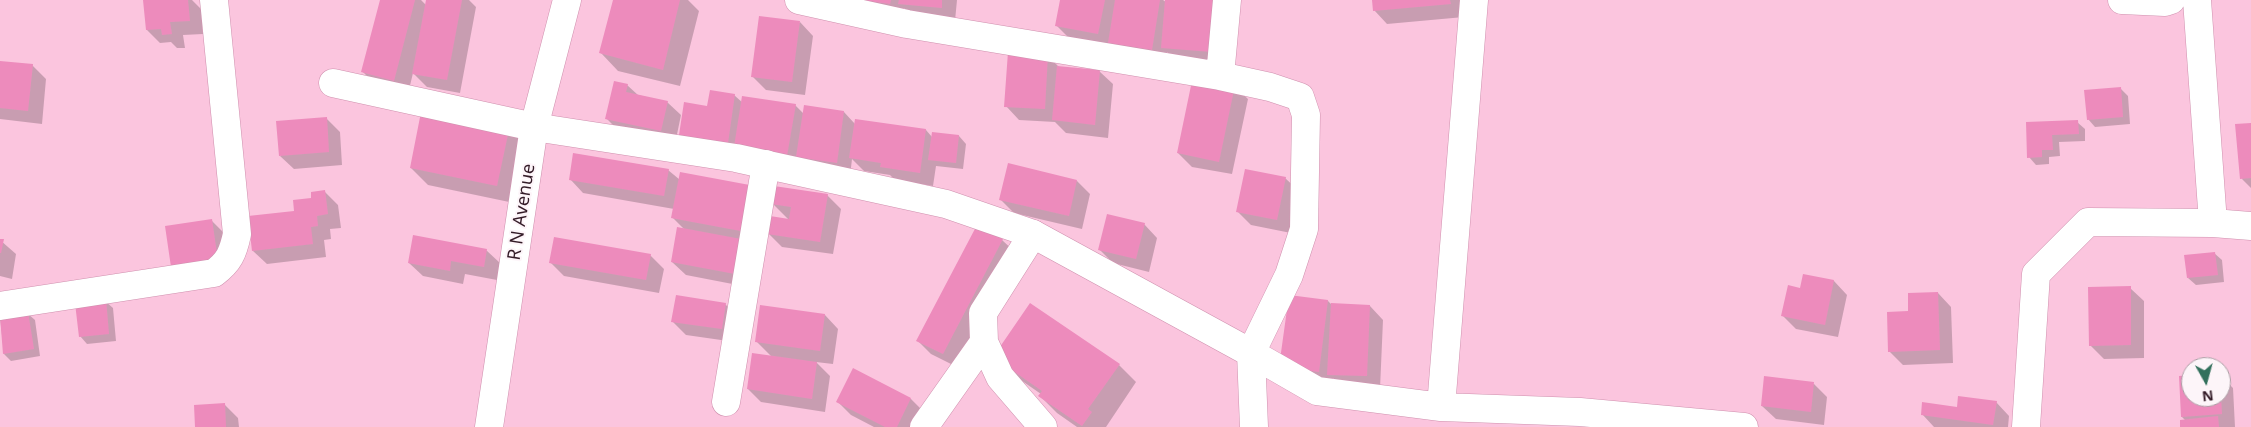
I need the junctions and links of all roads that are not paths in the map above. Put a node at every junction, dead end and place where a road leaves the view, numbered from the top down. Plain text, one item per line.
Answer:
1 (214, 0) edge
2 (567, 0) edge
3 (799, 0) edge
4 (1227, 0) edge
5 (1474, 0) edge
6 (2122, 0) edge
7 (2171, 0) edge
8 (2197, 0) edge
9 (1220, 76) junction
10 (333, 83) dead end
11 (534, 128) junction
12 (766, 164) junction
13 (2213, 223) junction
14 (2251, 226) edge
15 (1033, 234) junction
16 (0, 306) edge
17 (984, 342) junction
18 (1251, 353) junction
19 (726, 402) dead end
20 (1441, 407) junction
21 (489, 427) edge
22 (924, 427) edge
23 (1044, 427) edge
24 (1254, 427) edge
25 (1744, 427) edge
26 (2026, 427) edge

1 - 16 street
2 - 11 street, R N Avenue
3 - 9 street
4 - 9 street
5 - 20 street
6 - 7 street
8 - 13 street
9 - 18 street
10 - 11 street
11 - 12 street
11 - 21 street, R N Avenue
12 - 15 street
12 - 19 street
13 - 14 street
13 - 26 street
15 - 17 street
15 - 18 street
17 - 22 street
17 - 23 street
18 - 20 street
18 - 24 street
20 - 25 street

